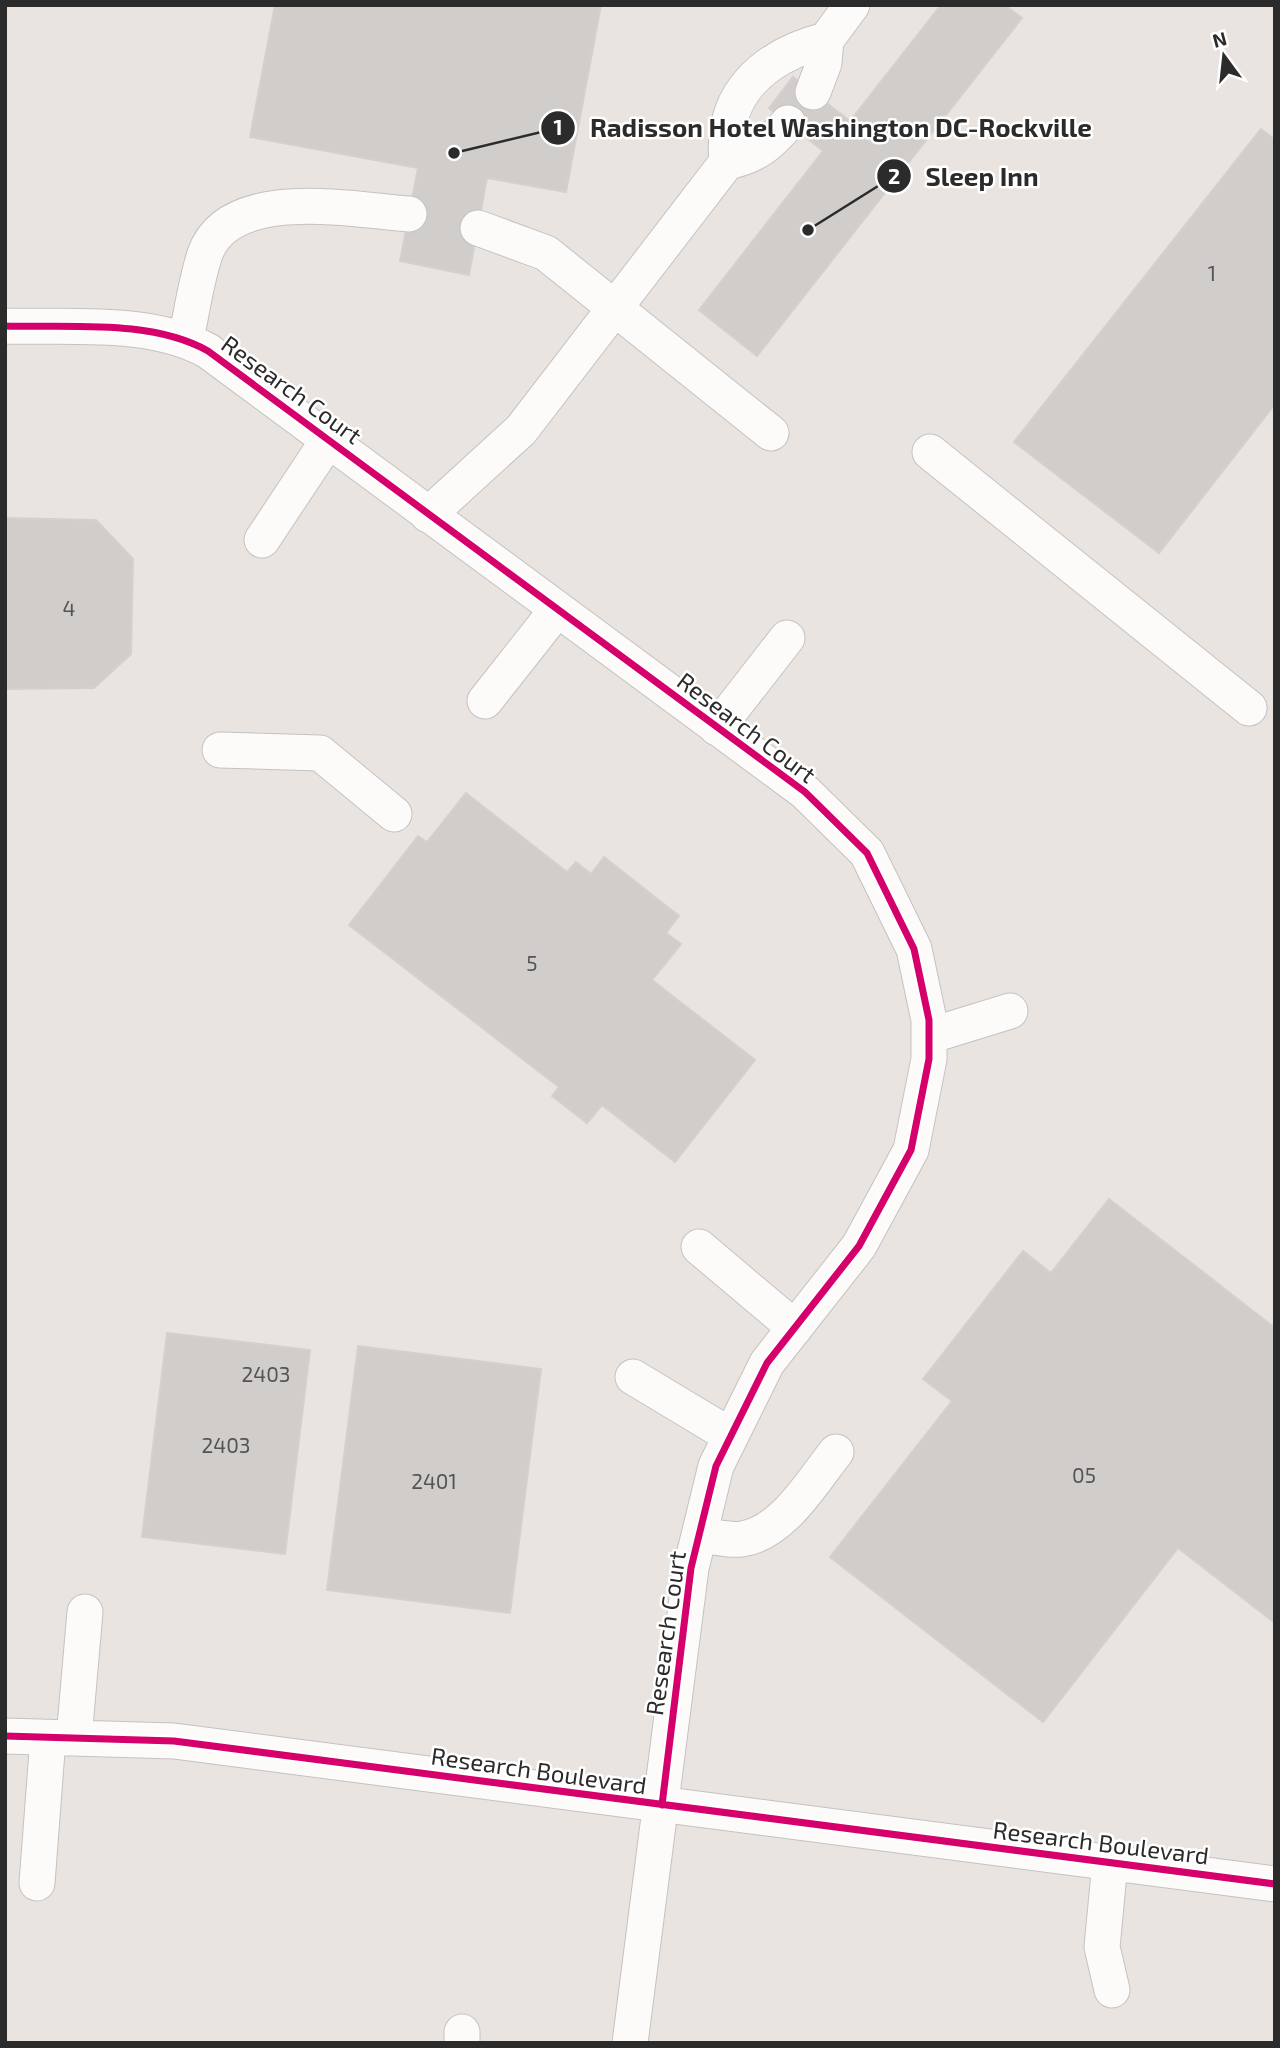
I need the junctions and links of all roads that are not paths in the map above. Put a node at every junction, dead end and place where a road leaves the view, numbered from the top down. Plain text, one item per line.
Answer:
1 (852, 5) edge
2 (826, 40) junction
3 (813, 92) dead end
4 (788, 123) dead end
5 (727, 163) junction
6 (409, 214) dead end
7 (478, 228) dead end
8 (614, 307) junction
9 (5, 326) edge
10 (186, 339) junction
11 (771, 433) dead end
12 (329, 439) junction
13 (930, 452) dead end
14 (428, 514) junction
15 (262, 540) dead end
16 (556, 611) junction
17 (787, 638) dead end
18 (485, 701) dead end
19 (1249, 708) dead end
20 (717, 728) junction
21 (220, 750) dead end
22 (394, 814) dead end
23 (1010, 1011) dead end
24 (929, 1036) junction
25 (699, 1247) dead end
26 (795, 1328) junction
27 (633, 1377) dead end
28 (731, 1436) junction
29 (836, 1452) dead end
30 (699, 1535) junction
31 (85, 1612) dead end
32 (5, 1736) edge
33 (61, 1738) junction
34 (662, 1805) junction
35 (1110, 1863) junction
36 (37, 1883) dead end
37 (1275, 1884) edge
38 (1112, 1990) dead end
39 (630, 2043) edge

1 - 2 street
2 - 3 street
2 - 5 street
4 - 5 street
5 - 8 street
6 - 10 street
7 - 8 street
8 - 11 street
8 - 14 street
9 - 10 street, Research Court
10 - 12 street, Research Court
12 - 14 street, Research Court
12 - 15 street
13 - 19 street
14 - 16 street, Research Court
16 - 18 street
16 - 20 street, Research Court
17 - 20 street
20 - 24 street, Research Court
21 - 22 street
23 - 24 street
24 - 26 street, Research Court
25 - 26 street
26 - 28 street, Research Court
27 - 28 street
28 - 30 street, Research Court
29 - 30 street
30 - 34 street, Research Court
31 - 33 street
32 - 33 street, Research Boulevard
33 - 34 street, Research Boulevard
33 - 36 street
34 - 35 street, Research Boulevard
34 - 39 street, Research Court
35 - 37 street, Research Boulevard
35 - 38 street

